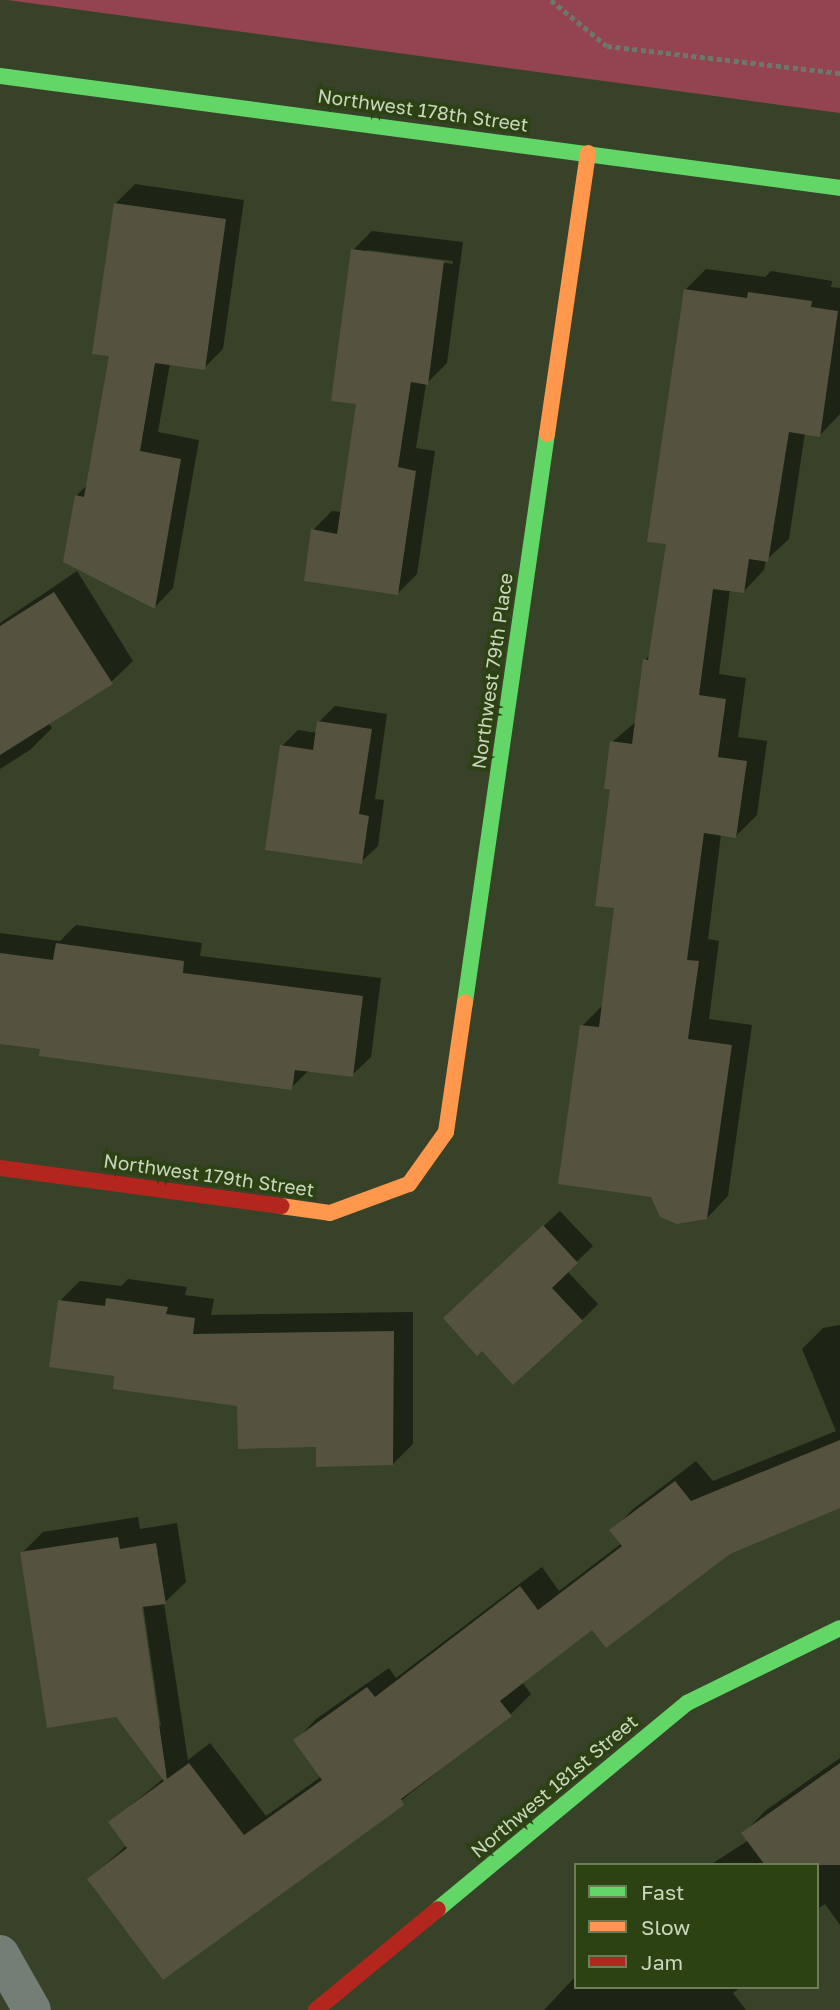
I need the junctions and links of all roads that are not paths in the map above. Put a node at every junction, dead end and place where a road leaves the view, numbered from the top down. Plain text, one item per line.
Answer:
1 (0, 76) edge
2 (589, 153) junction
3 (840, 188) edge
4 (0, 1168) edge
5 (409, 1184) joint
6 (840, 1628) edge
7 (0, 1954) edge
8 (32, 2010) edge
9 (316, 2010) edge

1 - 2 street, Northwest 178th Street
2 - 3 street, Northwest 178th Street
2 - 5 street, Northwest 79th Place
4 - 5 street, Northwest 179th Street
6 - 9 street, Northwest 181st Street
7 - 8 street

